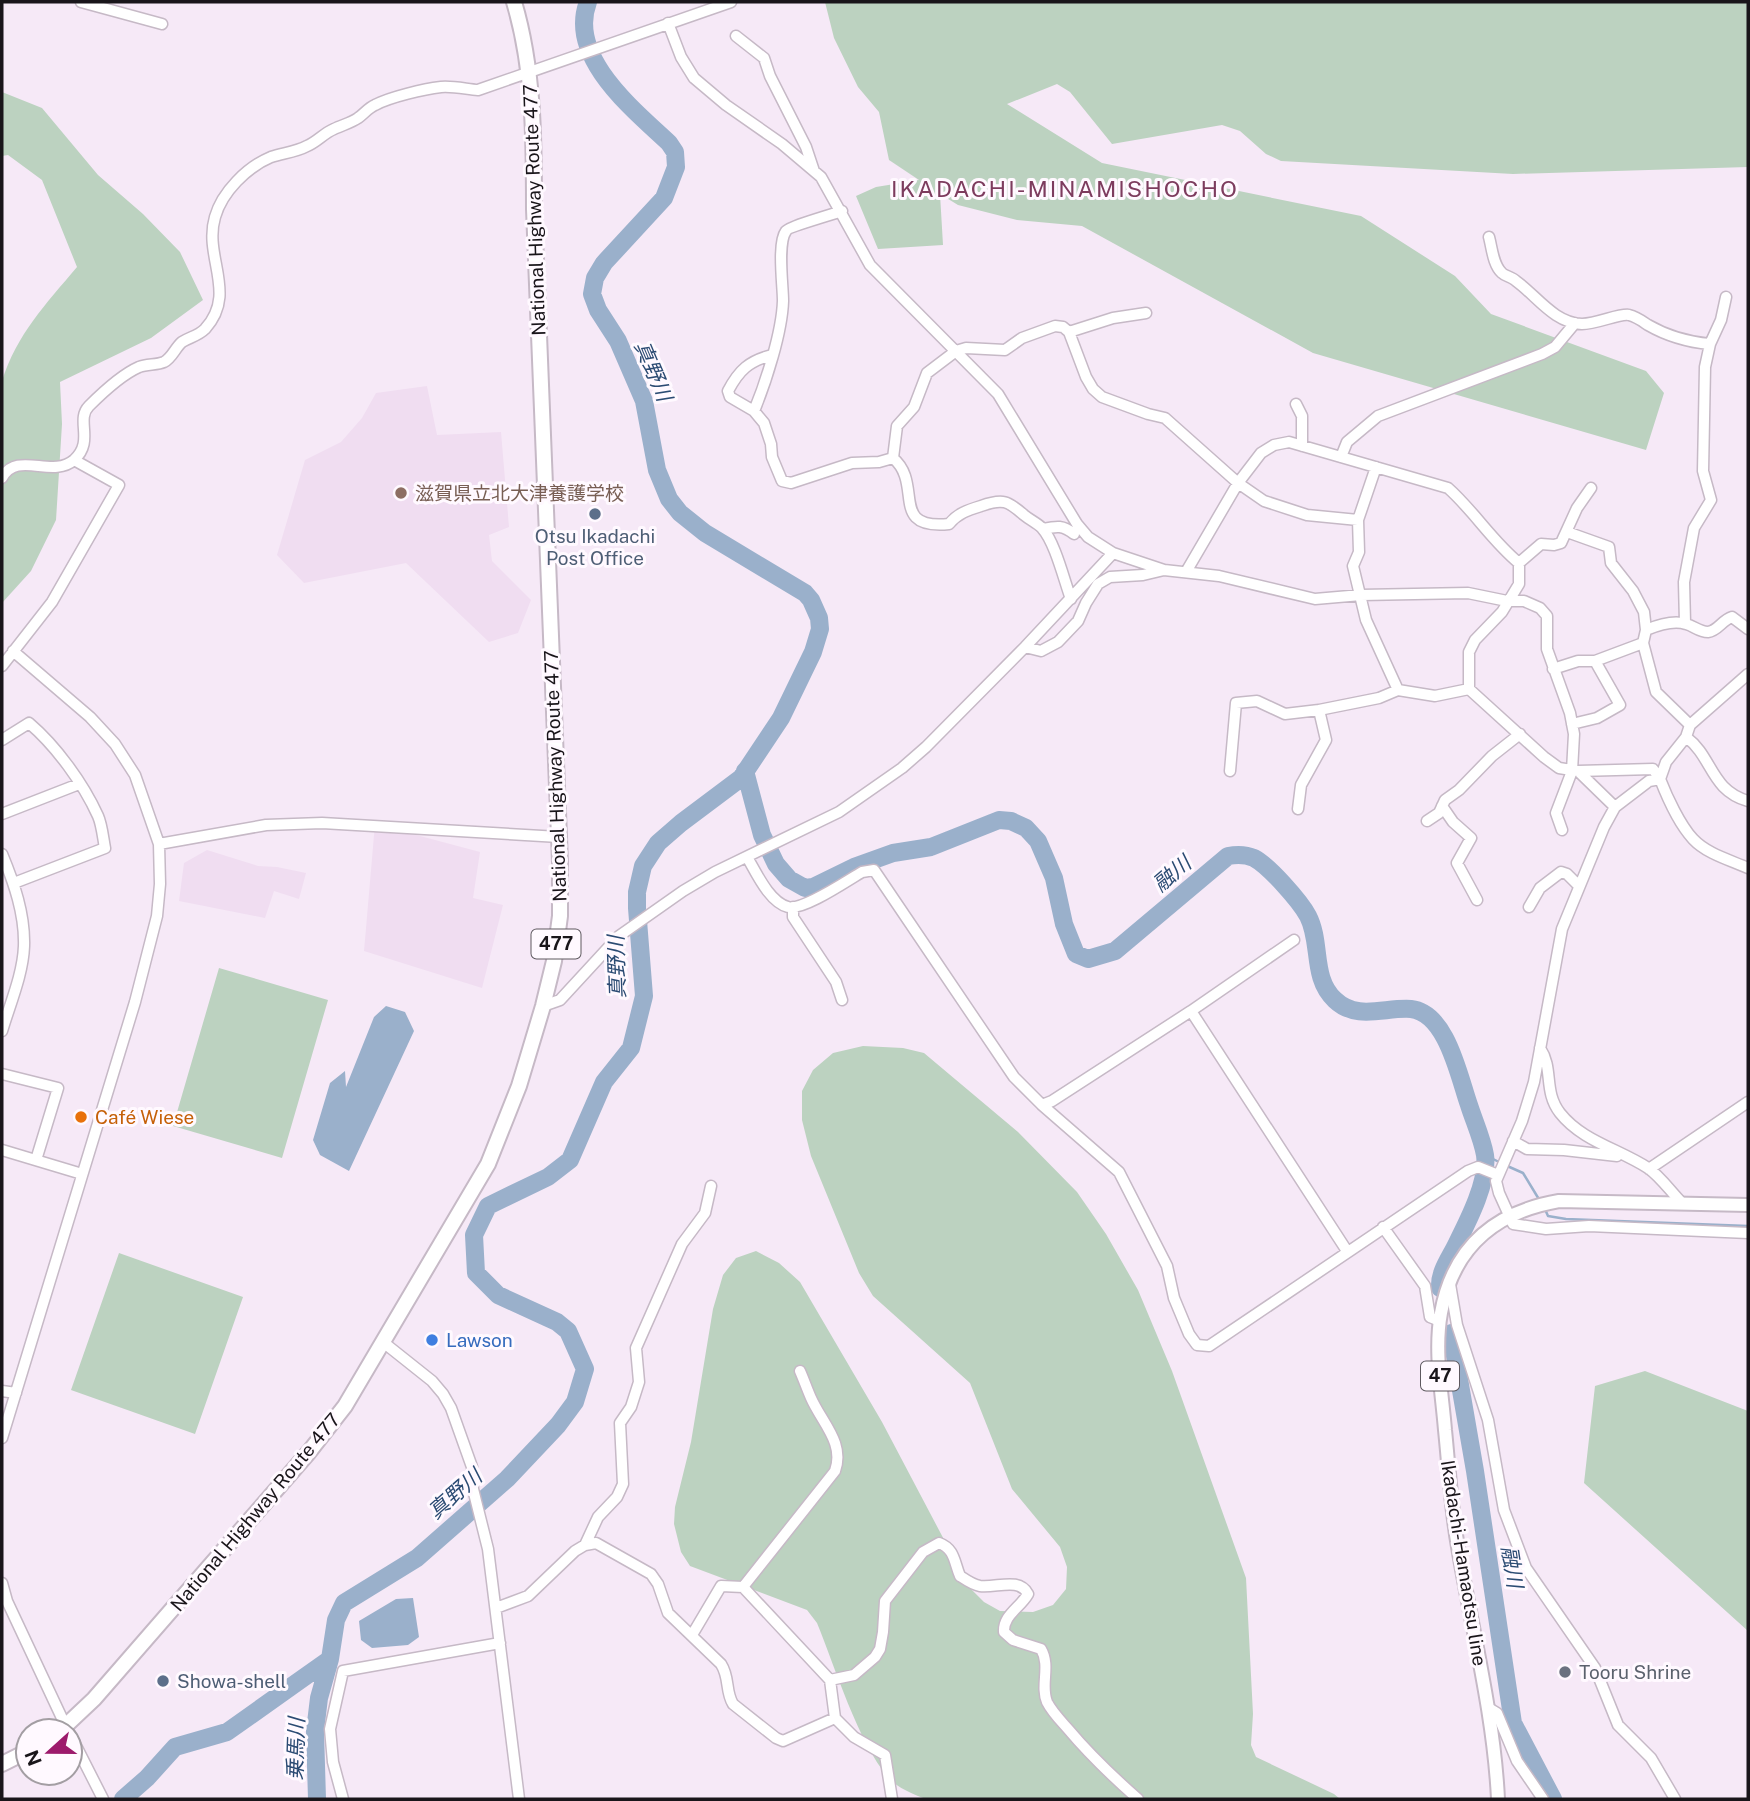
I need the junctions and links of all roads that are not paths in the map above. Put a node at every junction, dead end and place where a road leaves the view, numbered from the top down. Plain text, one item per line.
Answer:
1 (81, 2) edge
2 (514, 2) edge
3 (731, 2) edge
4 (668, 23) junction
5 (162, 24) dead end
6 (737, 36) dead end
7 (528, 71) junction
8 (814, 171) junction
9 (842, 211) junction
10 (1489, 237) dead end
11 (1726, 297) dead end
12 (1146, 313) dead end
13 (1575, 323) junction
14 (1069, 332) junction
15 (1710, 344) junction
16 (956, 351) junction
17 (772, 355) junction
18 (1296, 404) dead end
19 (754, 411) junction
20 (1302, 446) junction
21 (1341, 457) junction
22 (892, 458) junction
23 (74, 460) junction
24 (1376, 467) junction
25 (2, 478) edge
26 (1238, 483) junction
27 (1591, 488) dead end
28 (1358, 520) junction
29 (1043, 529) junction
30 (1567, 532) junction
31 (1074, 534) dead end
32 (1113, 553) junction
33 (1519, 563) junction
34 (1164, 570) junction
35 (1186, 572) junction
36 (1362, 595) junction
37 (1071, 599) junction
38 (1507, 601) junction
39 (1685, 623) junction
40 (1748, 629) edge
41 (1646, 630) junction
42 (1643, 643) junction
43 (1025, 647) junction
44 (13, 652) junction
45 (1595, 661) junction
46 (2, 666) edge
47 (1553, 669) junction
48 (1748, 674) edge
49 (1469, 689) junction
50 (1398, 690) junction
51 (1319, 710) junction
52 (1572, 724) junction
53 (1690, 725) junction
54 (1520, 734) junction
55 (1686, 737) junction
56 (2, 740) edge
57 (1230, 771) dead end
58 (1575, 771) junction
59 (1660, 779) junction
60 (79, 784) junction
61 (1748, 801) edge
62 (1442, 806) junction
63 (1615, 807) junction
64 (1298, 809) dead end
65 (2, 814) edge
66 (1427, 821) dead end
67 (1562, 830) dead end
68 (559, 837) junction
69 (159, 844) junction
70 (2, 855) edge
71 (747, 856) junction
72 (1748, 868) edge
73 (13, 883) junction
74 (1578, 886) junction
75 (1477, 900) dead end
76 (793, 907) junction
77 (1530, 907) dead end
78 (1294, 940) dead end
79 (842, 1000) dead end
80 (543, 1006) junction
81 (1191, 1011) junction
82 (2, 1031) edge
83 (1540, 1048) junction
84 (2, 1074) edge
85 (1748, 1102) edge
86 (1042, 1105) junction
87 (1513, 1141) junction
88 (2, 1150) edge
89 (1625, 1156) junction
90 (36, 1160) junction
91 (1649, 1169) junction
92 (82, 1174) junction
93 (1498, 1175) junction
94 (711, 1186) dead end
95 (1682, 1203) junction
96 (1748, 1205) edge
97 (1508, 1215) junction
98 (1383, 1227) junction
99 (1748, 1233) edge
100 (1347, 1251) junction
101 (1450, 1284) junction
102 (1440, 1321) junction
103 (383, 1342) junction
104 (800, 1371) dead end
105 (2, 1391) edge
106 (16, 1393) junction
107 (2, 1438) edge
108 (585, 1545) junction
109 (2, 1583) edge
110 (743, 1587) junction
111 (495, 1608) junction
112 (692, 1635) junction
113 (500, 1643) junction
114 (830, 1680) junction
115 (1487, 1707) junction
116 (60, 1717) edge
117 (78, 1717) edge
118 (835, 1718) junction
119 (84, 1764) edge
120 (103, 1799) edge
121 (343, 1799) edge
122 (519, 1799) edge
123 (892, 1799) edge
124 (1138, 1799) edge
125 (1498, 1799) edge
126 (1544, 1799) edge
127 (1675, 1799) edge

1 - 5 street
2 - 7 highway, National Highway Route 477 / 477
3 - 4 street
4 - 7 street
4 - 8 street
6 - 8 street
7 - 23 street
7 - 68 highway, National Highway Route 477 / 477
8 - 9 street
9 - 16 street
9 - 17 street
10 - 13 street
11 - 15 street
12 - 14 street
13 - 15 street
13 - 21 street
14 - 16 street
14 - 26 street
15 - 39 street
16 - 22 street
16 - 32 street
17 - 19 street
17 - 19 street
18 - 20 street
19 - 22 street
20 - 21 street
20 - 26 street
21 - 24 street
22 - 29 street
23 - 25 street
23 - 44 street
24 - 28 street
24 - 33 street
26 - 28 street
26 - 35 street
27 - 30 street
28 - 36 street
29 - 31 street
29 - 37 street
30 - 33 street
30 - 41 street
32 - 34 street
32 - 37 street
33 - 38 street
34 - 35 street
34 - 43 street
35 - 36 street
36 - 38 street
36 - 50 street
37 - 43 street
38 - 47 street
38 - 49 street
39 - 40 street
39 - 41 street
41 - 42 street
42 - 45 street
42 - 53 street
43 - 71 street
44 - 46 street
44 - 69 street
45 - 47 street
45 - 52 street
47 - 52 street
48 - 53 street
49 - 50 street
49 - 54 street
50 - 51 street
51 - 57 street
51 - 64 street
52 - 58 street
53 - 55 street
54 - 58 street
54 - 62 street
55 - 59 street
55 - 61 street
56 - 60 street
58 - 59 street
58 - 63 street
58 - 67 street
59 - 63 street
59 - 72 street
60 - 65 street
60 - 73 street
62 - 66 street
62 - 75 street
63 - 74 street
68 - 69 street
68 - 80 highway, National Highway Route 477 / 477
69 - 92 street
70 - 73 street
71 - 76 street
71 - 80 street
73 - 82 street
74 - 77 street
74 - 83 street
76 - 79 street
76 - 86 street
78 - 81 street
80 - 103 highway, National Highway Route 477 / 477
81 - 86 street
81 - 100 street
83 - 87 street
83 - 89 street
84 - 90 street
85 - 91 street
86 - 100 street
87 - 89 street
87 - 93 street
88 - 90 street
89 - 91 street
90 - 92 street
91 - 95 street
92 - 106 street
93 - 97 street
93 - 98 street
94 - 108 street
95 - 96 main road, Ikadachi-Hamaotsu line / 47
95 - 97 main road, Ikadachi-Hamaotsu line / 47
97 - 99 street
97 - 101 main road, Ikadachi-Hamaotsu line / 47
98 - 100 street
98 - 102 street
101 - 102 main road, Ikadachi-Hamaotsu line / 47
101 - 127 street
102 - 115 main road, Ikadachi-Hamaotsu line / 47
103 - 111 street
103 - 117 highway, National Highway Route 477 / 477
104 - 110 street
105 - 106 street
106 - 107 street
108 - 111 street
108 - 112 street
109 - 116 street
110 - 112 street
110 - 114 street
111 - 113 street
112 - 118 street
113 - 121 street
113 - 122 street
114 - 118 street
114 - 124 street
115 - 125 main road, Ikadachi-Hamaotsu line / 47
115 - 126 street
118 - 123 street
119 - 120 street

